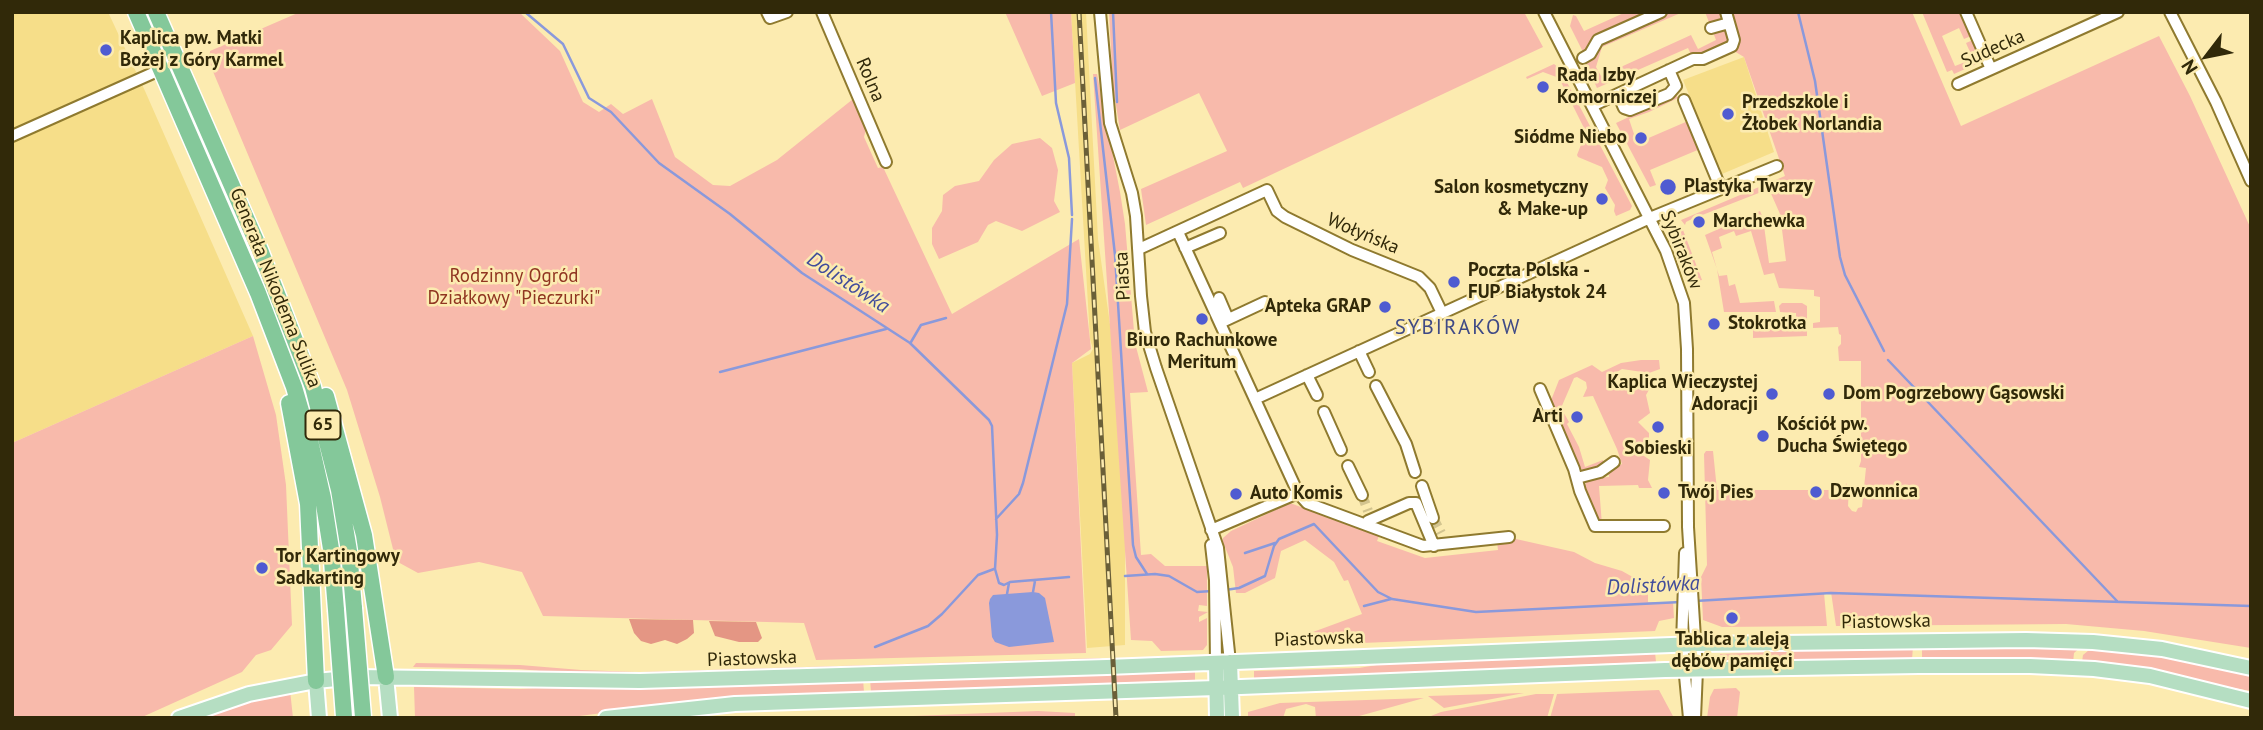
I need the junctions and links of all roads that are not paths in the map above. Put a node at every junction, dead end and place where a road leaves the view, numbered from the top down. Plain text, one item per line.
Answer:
1 (136, 12) edge
2 (156, 12) edge
3 (766, 12) edge
4 (787, 12) edge
5 (822, 12) edge
6 (1100, 12) edge
7 (1544, 12) edge
8 (1661, 12) edge
9 (1966, 12) edge
10 (2119, 12) edge
11 (2170, 12) edge
12 (1727, 18) edge
13 (1711, 29) dead end
14 (1583, 58) dead end
15 (162, 69) junction
16 (1991, 69) junction
17 (1669, 70) junction
18 (1958, 84) dead end
19 (1618, 94) junction
20 (1684, 100) dead end
21 (1592, 106) junction
22 (12, 136) edge
23 (886, 162) dead end
24 (1777, 166) dead end
25 (2251, 181) edge
26 (1721, 188) junction
27 (1650, 218) junction
28 (1178, 232) junction
29 (1216, 237) dead end
30 (1185, 248) junction
31 (1139, 249) junction
32 (260, 250) junction
33 (258, 293) junction
34 (1219, 298) dead end
35 (1265, 302) dead end
36 (1442, 313) junction
37 (1224, 321) junction
38 (1359, 351) junction
39 (1369, 372) dead end
40 (1307, 375) junction
41 (1376, 386) dead end
42 (1540, 389) dead end
43 (1317, 395) dead end
44 (1255, 399) junction
45 (1324, 412) dead end
46 (1341, 450) dead end
47 (1614, 462) dead end
48 (1348, 466) dead end
49 (1415, 472) dead end
50 (1577, 478) junction
51 (1422, 486) dead end
52 (1298, 493) junction
53 (1362, 495) tunnel mouth
54 (1433, 518) tunnel mouth
55 (1367, 519) junction
56 (1664, 526) dead end
57 (1211, 531) junction
58 (1441, 533) tunnel mouth
59 (1509, 537) dead end
60 (1439, 545) junction
61 (1689, 644) junction
62 (1223, 662) junction
63 (2251, 668) edge
64 (1691, 670) junction
65 (386, 677) junction
66 (316, 681) junction
67 (1216, 688) junction
68 (1232, 688) junction
69 (2251, 701) edge
70 (630, 716) edge
71 (344, 717) edge
72 (363, 717) edge
73 (179, 718) edge
74 (320, 718) edge
75 (390, 718) edge
76 (606, 718) edge
77 (1217, 718) edge
78 (1232, 718) edge
79 (1689, 718) edge
80 (1695, 718) edge

1 - 15 highway, Generała Nikodema Sulika / 65
2 - 32 highway, Generała Nikodema Sulika / 65
3 - 4 street
5 - 23 street, Rolna
6 - 31 street, Piasta
7 - 21 street, Sybiraków
8 - 14 street
9 - 16 street
10 - 16 street, Sudecka
11 - 25 street
12 - 13 street
12 - 17 street
15 - 22 street
15 - 33 highway, Generała Nikodema Sulika / 65
16 - 18 street, Sudecka
17 - 19 street
17 - 19 street
19 - 21 street
20 - 26 street
21 - 27 street, Sybiraków
24 - 26 street
26 - 27 street
27 - 36 street
27 - 61 street, Sybiraków
28 - 30 street
28 - 31 street
28 - 36 street, Wołyńska
29 - 30 street
30 - 37 street
31 - 57 street, Piasta
32 - 65 highway
32 - 72 highway, Generała Nikodema Sulika / 65, bridge
33 - 66 highway
33 - 71 highway, Generała Nikodema Sulika / 65, bridge
34 - 37 street
35 - 37 street
36 - 38 street
37 - 44 street
38 - 39 street
38 - 40 street
40 - 43 street
40 - 44 street
41 - 49 street
42 - 50 street
44 - 52 street
45 - 46 street
47 - 50 street
48 - 53 street
50 - 56 street
51 - 54 street
52 - 55 street
52 - 57 street
55 - 60 street
55 - 60 street
57 - 62 street, Piasta
58 - 60 street
59 - 60 street
61 - 62 main road, Piastowska
61 - 63 main road, Piastowska
61 - 64 street, Sybiraków
62 - 65 main road, Piastowska
62 - 67 main road
62 - 68 main road
64 - 68 main road
64 - 69 main road
64 - 79 street
64 - 80 street
65 - 66 main road, Piastowska
65 - 75 main road
66 - 73 main road, Piastowska
66 - 74 main road
67 - 68 main road
67 - 70 main road
67 - 77 main road
68 - 78 main road
70 - 76 main road

